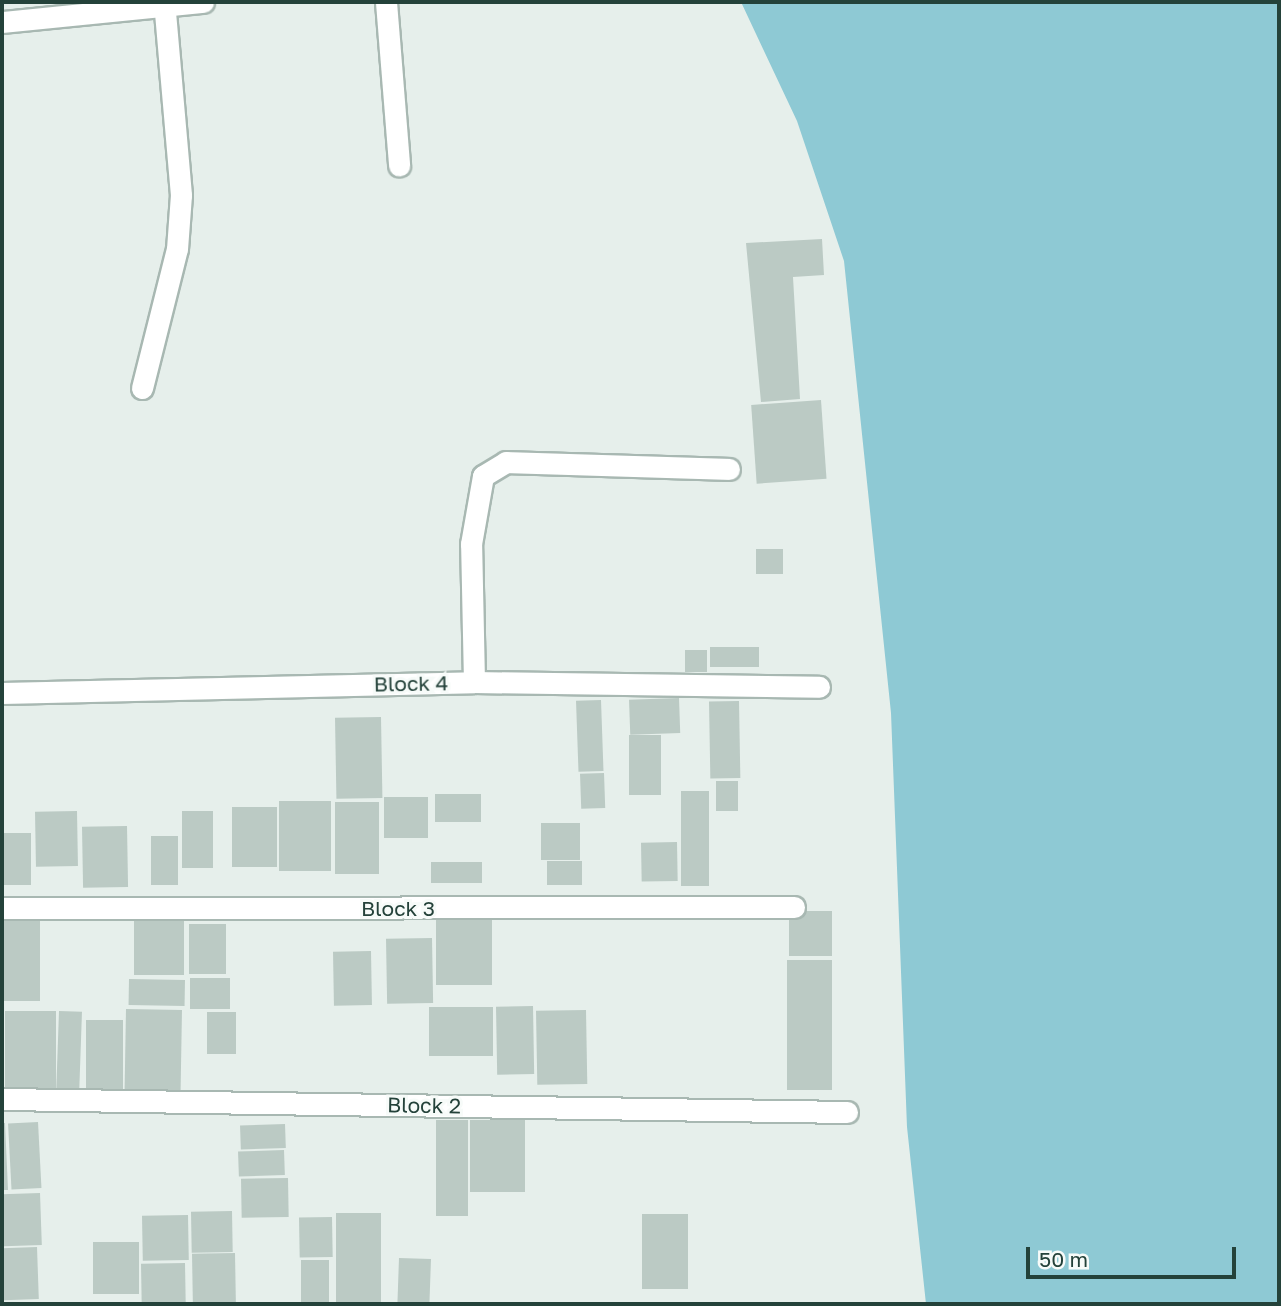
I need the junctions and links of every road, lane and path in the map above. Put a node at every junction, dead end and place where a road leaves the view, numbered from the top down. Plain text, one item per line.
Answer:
1 (203, 2) edge
2 (386, 2) edge
3 (164, 4) edge
4 (2, 22) edge
5 (399, 165) dead end
6 (142, 388) dead end
7 (729, 468) dead end
8 (474, 682) junction
9 (819, 687) dead end
10 (2, 694) edge
11 (2, 908) edge
12 (794, 908) dead end
13 (2, 1099) edge
14 (847, 1112) dead end

1 - 3 street
2 - 5 street
3 - 4 street
3 - 6 street
7 - 8 street
8 - 9 street, Block 4
8 - 10 street, Block 4
11 - 12 street, Block 3
13 - 14 street, Block 2

